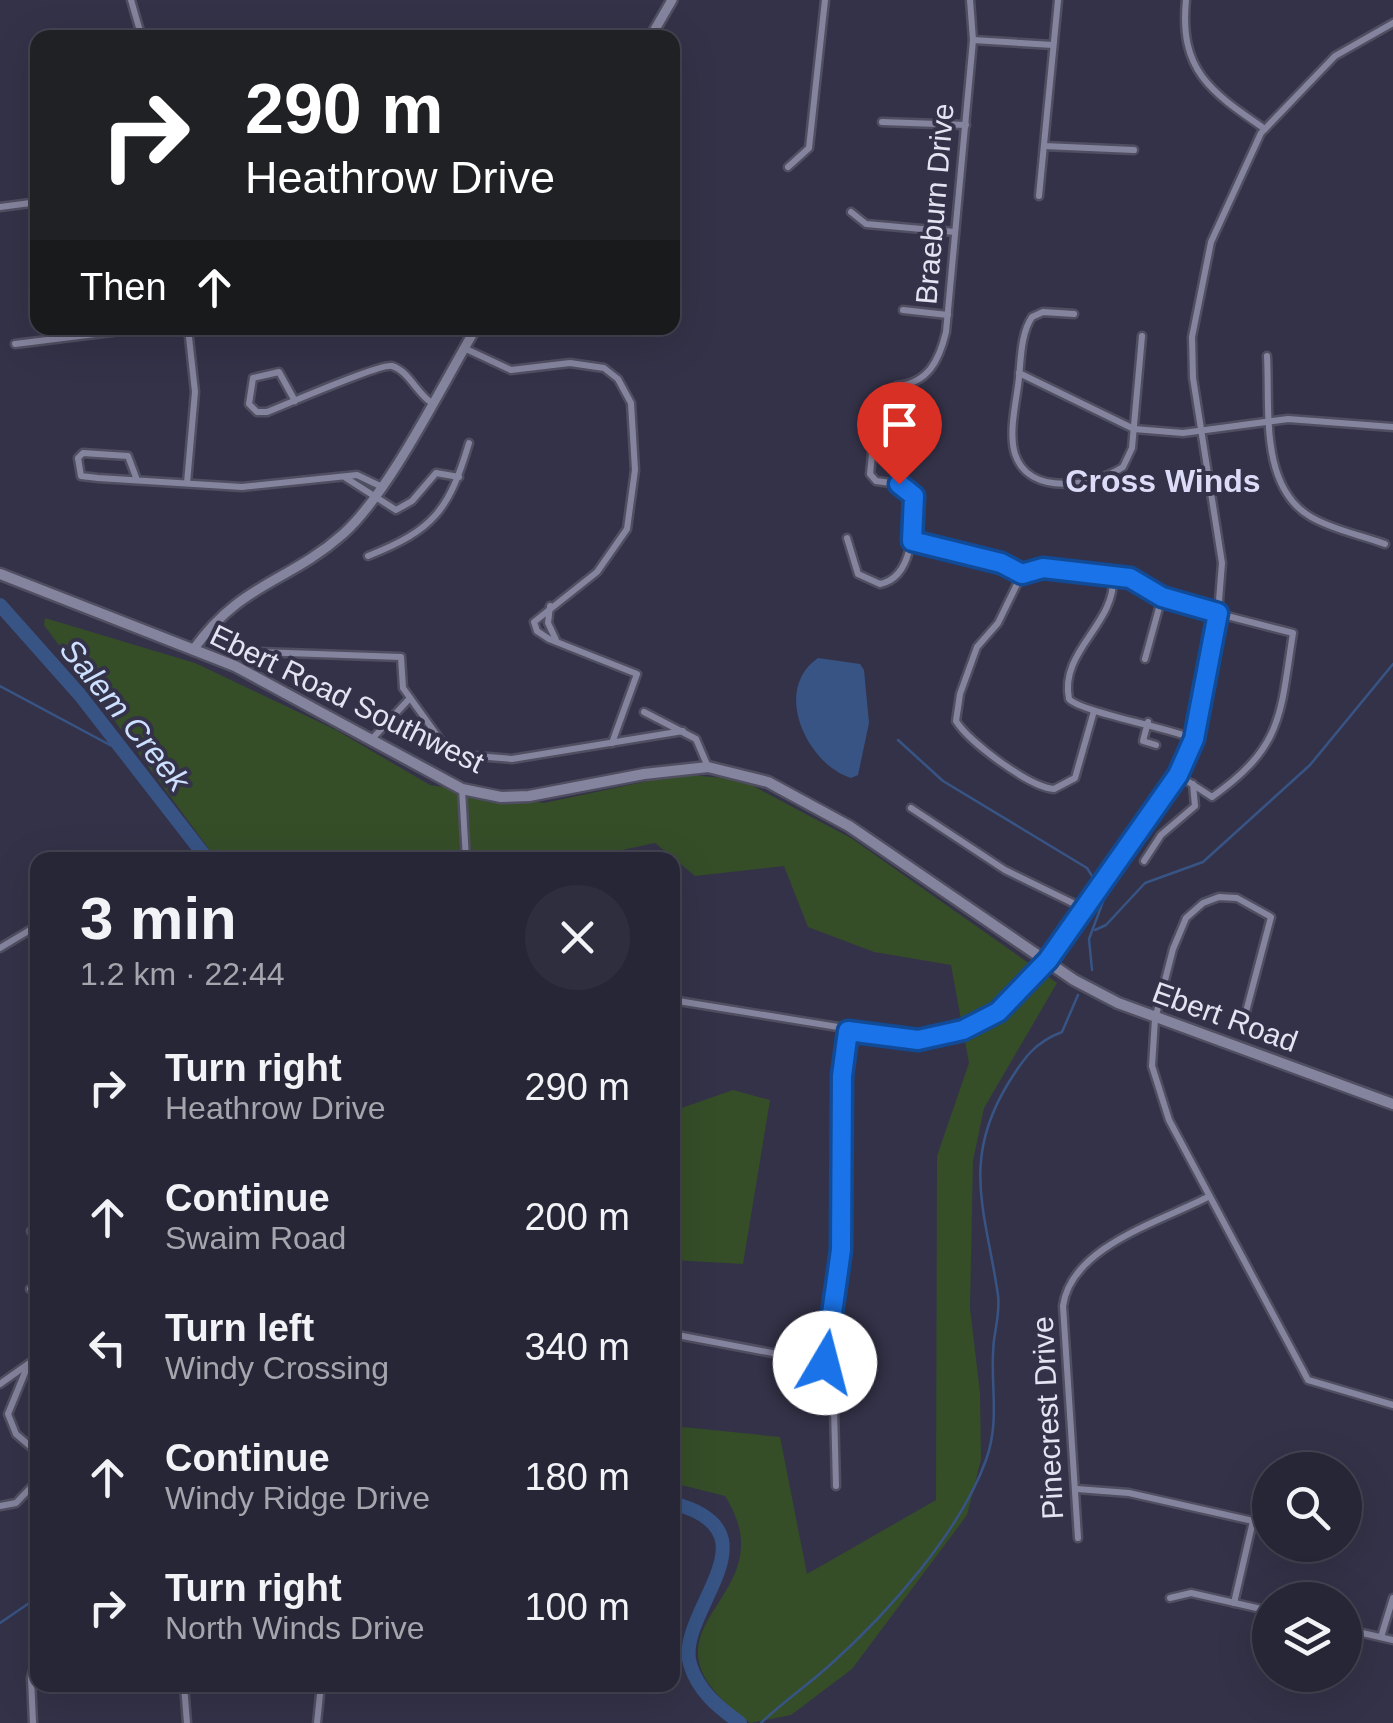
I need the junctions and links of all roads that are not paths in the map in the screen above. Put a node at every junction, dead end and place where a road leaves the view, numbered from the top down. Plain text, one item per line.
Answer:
1 (131, 0) edge
2 (672, 0) edge
3 (824, 0) edge
4 (970, 0) edge
5 (1058, 0) edge
6 (1186, 0) edge
7 (1393, 22) edge
8 (140, 30) edge
9 (655, 30) edge
10 (973, 40) junction
11 (1053, 46) junction
12 (882, 122) dead end
13 (966, 125) junction
14 (1264, 129) junction
15 (1044, 146) junction
16 (1134, 150) dead end
17 (788, 167) dead end
18 (1039, 196) dead end
19 (30, 203) edge
20 (0, 206) edge
21 (851, 212) dead end
22 (955, 232) junction
23 (903, 310) dead end
24 (948, 314) junction
25 (1074, 314) dead end
26 (88, 335) edge
27 (189, 335) edge
28 (472, 335) edge
29 (1142, 336) dead end
30 (16, 344) dead end
31 (464, 348) junction
32 (1267, 356) dead end
33 (1019, 373) junction
34 (897, 386) dead end
35 (295, 401) junction
36 (432, 404) junction
37 (1271, 420) junction
38 (1393, 427) edge
39 (1134, 429) junction
40 (1198, 430) junction
41 (468, 444) dead end
42 (873, 444) dead end
43 (459, 477) junction
44 (137, 480) junction
45 (187, 483) junction
46 (378, 491) junction
47 (847, 538) dead end
48 (912, 541) junction
49 (1385, 544) dead end
50 (368, 556) dead end
51 (0, 574) edge
52 (1022, 574) junction
53 (1113, 577) junction
54 (1162, 597) junction
55 (551, 604) junction
56 (1218, 613) junction
57 (557, 641) junction
58 (194, 650) junction
59 (259, 652) dead end
60 (1145, 659) dead end
61 (410, 698) junction
62 (1094, 711) junction
63 (644, 712) dead end
64 (1148, 722) junction
65 (683, 731) junction
66 (1194, 739) junction
67 (372, 740) junction
68 (612, 744) junction
69 (1156, 746) dead end
70 (708, 767) junction
71 (1178, 775) junction
72 (1193, 783) junction
73 (462, 789) junction
74 (910, 808) dead end
75 (466, 852) edge
76 (1144, 861) dead end
77 (1085, 909) junction
78 (30, 930) dead end
79 (0, 948) edge
80 (1048, 960) junction
81 (680, 1001) edge
82 (1155, 1019) junction
83 (1244, 1023) dead end
84 (848, 1031) junction
85 (1393, 1104) edge
86 (1208, 1197) junction
87 (680, 1336) edge
88 (825, 1363) junction
89 (28, 1365) joint
90 (0, 1384) edge
91 (1393, 1405) edge
92 (30, 1447) edge
93 (836, 1486) dead end
94 (30, 1488) edge
95 (1077, 1489) junction
96 (0, 1506) edge
97 (1252, 1520) joint
98 (1078, 1538) dead end
99 (1170, 1598) dead end
100 (1393, 1598) edge
101 (1234, 1603) junction
102 (1252, 1608) edge
103 (1362, 1633) edge
104 (1381, 1637) junction
105 (1393, 1640) edge
106 (32, 1692) edge
107 (184, 1692) edge
108 (320, 1692) edge
109 (33, 1723) edge
110 (186, 1723) edge
111 (318, 1723) edge

1 - 8 street
2 - 9 street
3 - 17 street
4 - 10 street, Braeburn Drive
5 - 11 street
6 - 14 street
7 - 14 street
10 - 11 street
10 - 13 street, Braeburn Drive
11 - 15 street
12 - 13 street
13 - 22 street, Braeburn Drive
14 - 40 street
15 - 16 street
15 - 18 street
19 - 20 street
21 - 22 street
22 - 24 street, Braeburn Drive
23 - 24 street
24 - 34 street, Braeburn Drive
25 - 33 street
26 - 30 street
27 - 45 street
28 - 31 street
29 - 39 street
31 - 36 street
31 - 55 street
32 - 37 street
33 - 39 street
33 - 39 street
35 - 35 street
35 - 36 street
36 - 46 street
37 - 38 street
37 - 40 street
37 - 49 street
39 - 40 street
40 - 56 street
41 - 43 street
42 - 48 street
43 - 46 street
43 - 50 street
44 - 44 street
44 - 45 street
45 - 46 street
46 - 58 street
47 - 48 street
48 - 52 street
51 - 58 main road, Ebert Road Southwest
52 - 53 street
52 - 62 street
53 - 54 street
53 - 62 street
54 - 56 street
54 - 60 street
55 - 57 street
55 - 57 street
56 - 66 street
56 - 72 street
57 - 68 street
58 - 67 main road, Ebert Road Southwest
59 - 61 street
61 - 67 street
61 - 68 street
62 - 64 street
63 - 65 street
64 - 66 street
64 - 69 street
65 - 68 street
65 - 70 street
66 - 71 street
67 - 73 main road, Ebert Road Southwest
70 - 73 main road, Ebert Road Southwest
70 - 80 main road, Ebert Road Southwest
71 - 72 street
71 - 77 street
72 - 76 street
73 - 75 street
74 - 77 street
77 - 80 street
78 - 79 street
80 - 82 main road, Ebert Road
80 - 84 street
81 - 84 street
82 - 83 street
82 - 85 main road, Ebert Road
82 - 86 street
84 - 88 street
86 - 91 street
86 - 95 street, Pinecrest Drive
87 - 88 street
88 - 93 street
89 - 90 street
89 - 92 street
94 - 96 street
95 - 97 street
95 - 98 street, Pinecrest Drive
97 - 101 street
99 - 101 street
100 - 104 street
101 - 102 street
103 - 104 street
104 - 105 street
106 - 109 street
107 - 110 street
108 - 111 street

